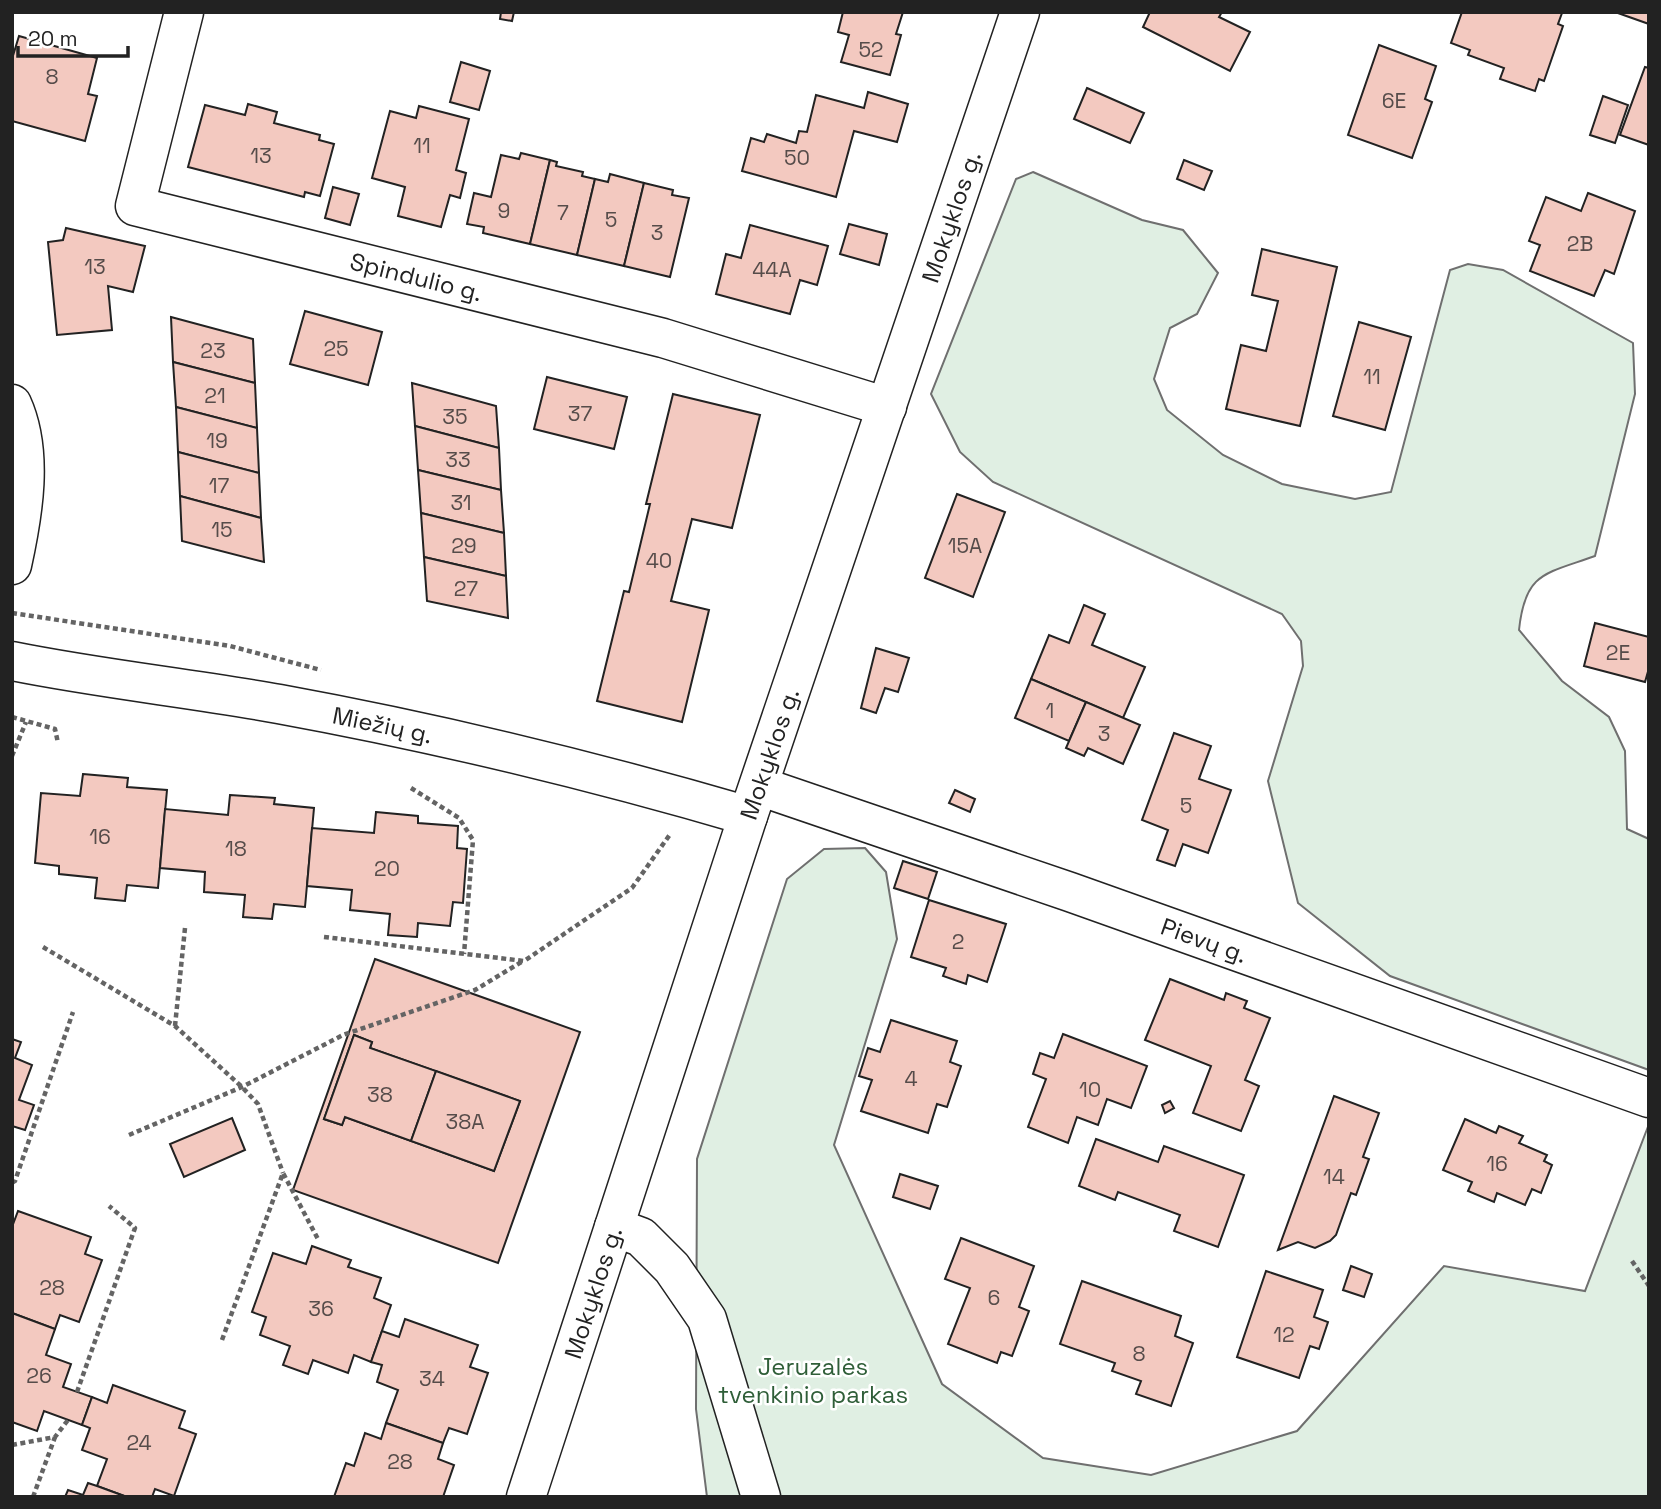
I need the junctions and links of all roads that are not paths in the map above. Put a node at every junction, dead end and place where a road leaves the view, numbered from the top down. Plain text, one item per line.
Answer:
1 (184, 12) edge
2 (1020, 12) edge
3 (12, 404) edge
4 (887, 407) junction
5 (12, 565) edge
6 (12, 661) edge
7 (753, 801) junction
8 (1649, 1098) edge
9 (614, 1227) junction
10 (526, 1497) edge
11 (761, 1497) edge

1 - 4 street, Spindulio g.
2 - 4 street, Mokyklos g.
3 - 5 street
4 - 7 street, Mokyklos g.
6 - 7 street, Miežių g.
7 - 8 street, Pievų g.
7 - 9 street, Mokyklos g.
9 - 10 street, Mokyklos g.
9 - 11 street

